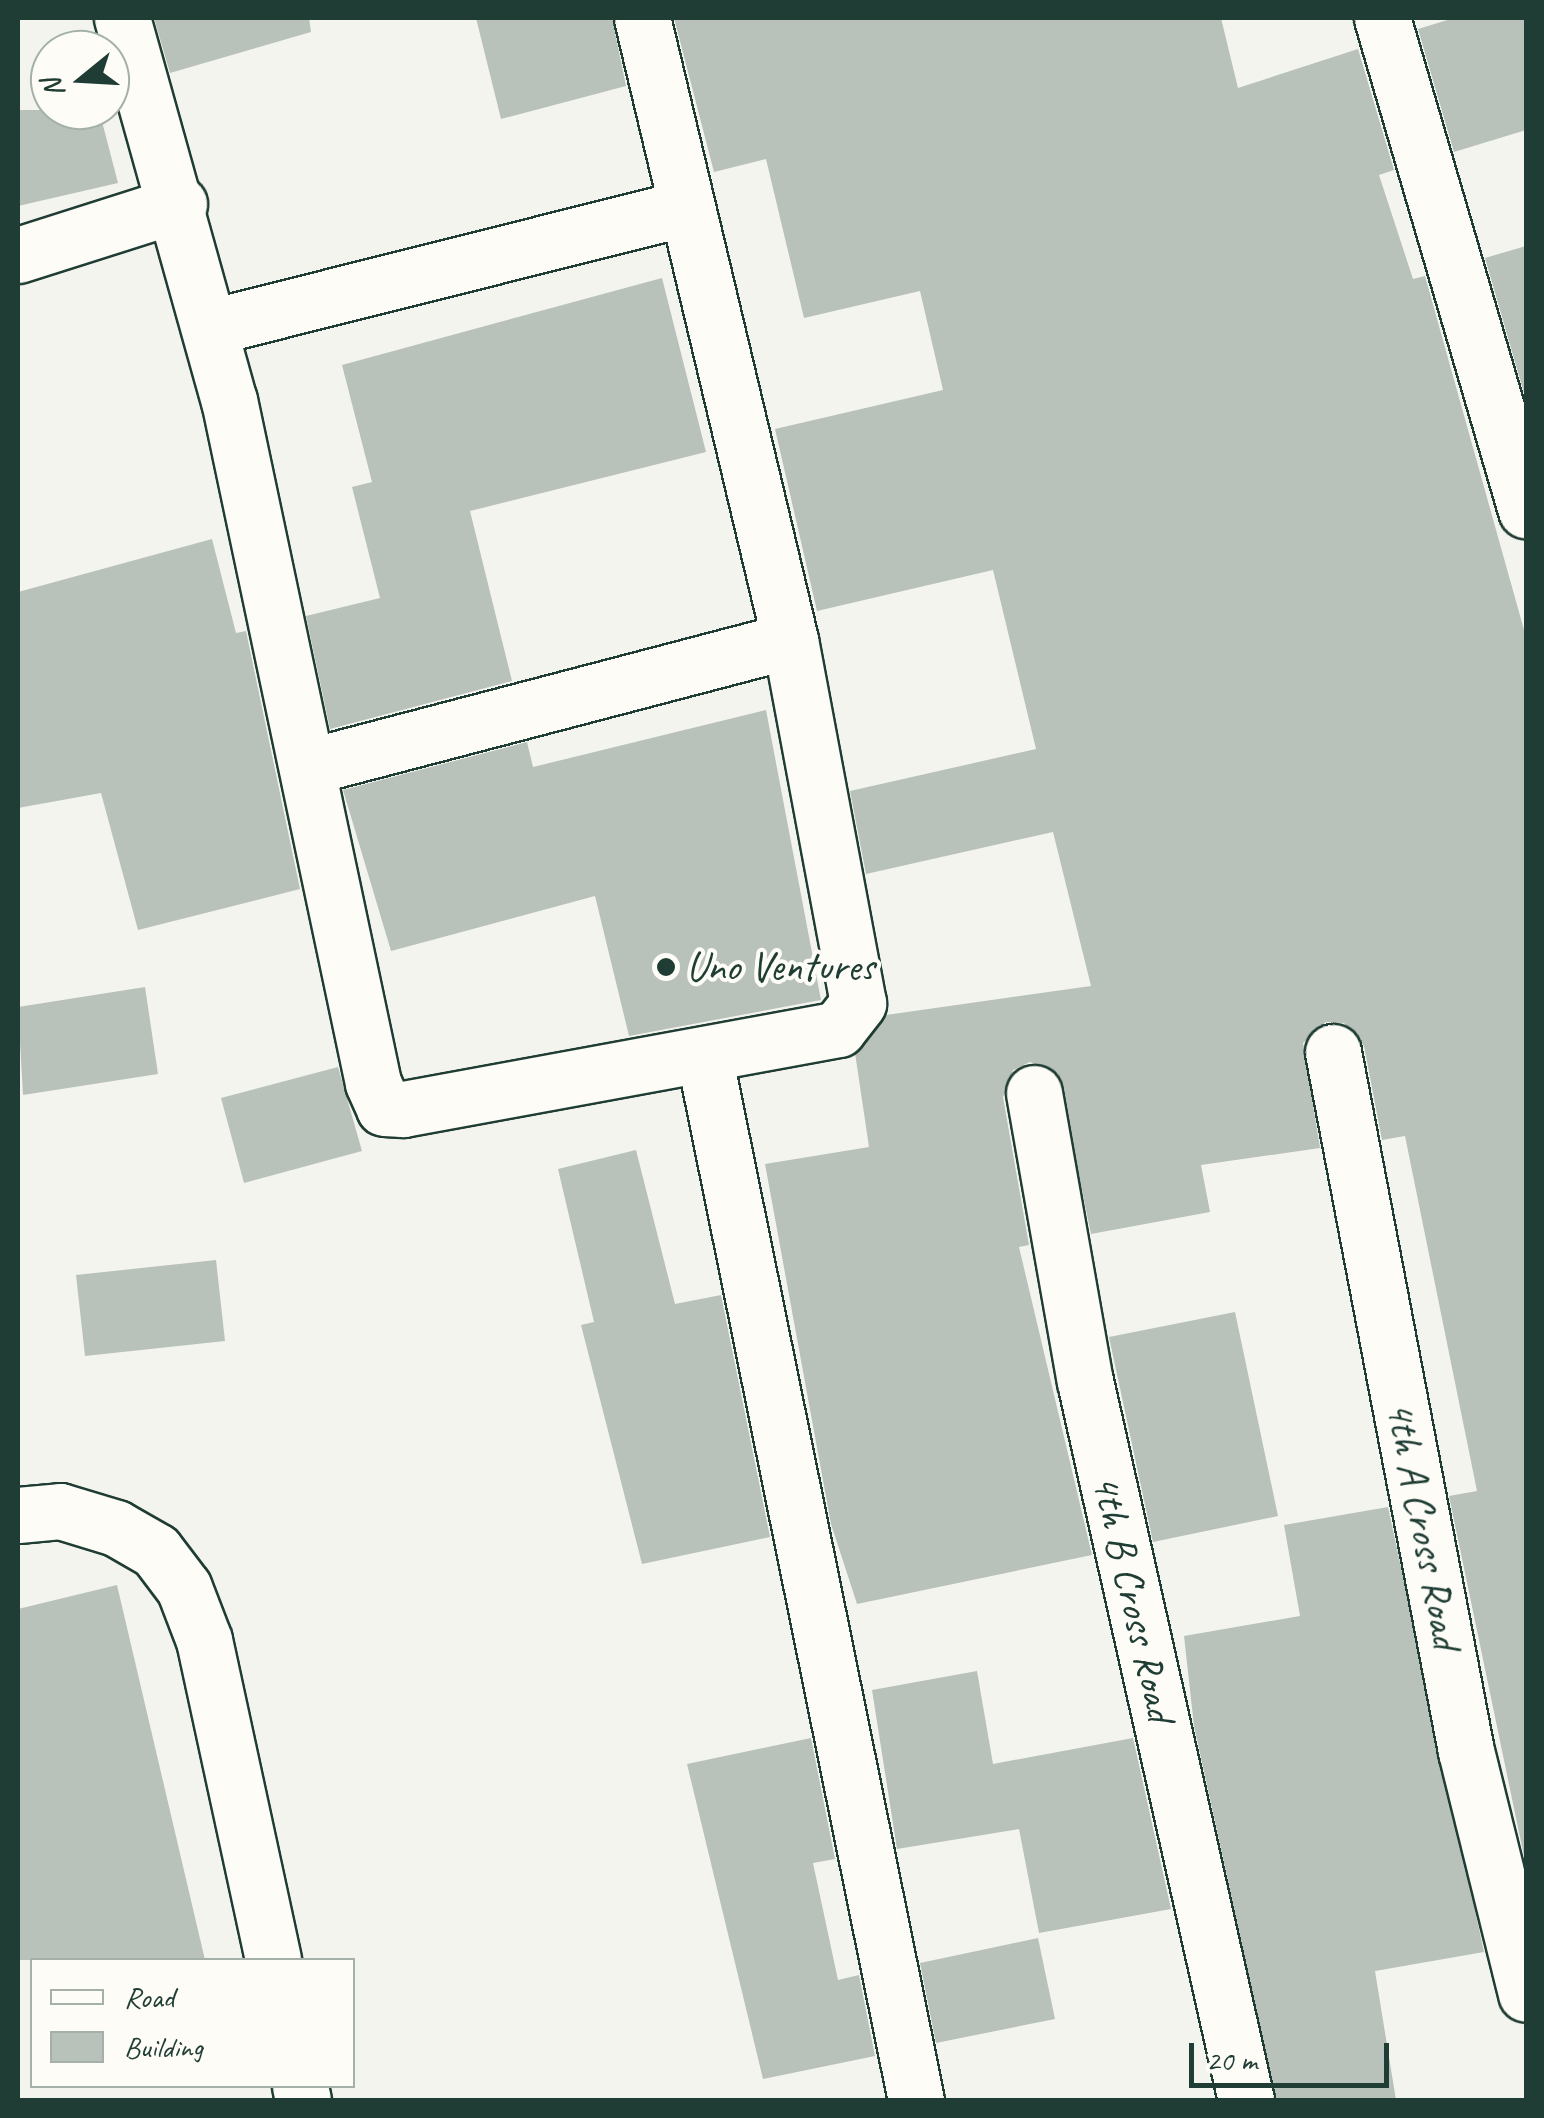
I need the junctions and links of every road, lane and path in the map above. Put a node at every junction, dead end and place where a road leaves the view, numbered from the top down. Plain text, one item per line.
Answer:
1 (122, 18) edge
2 (642, 18) edge
3 (1382, 18) edge
4 (180, 204) junction
5 (686, 208) junction
6 (18, 254) edge
7 (212, 327) junction
8 (1526, 510) edge
9 (790, 640) junction
10 (311, 766) junction
11 (1333, 1052) dead end
12 (709, 1080) dead end
13 (1034, 1093) dead end
14 (18, 1514) edge
15 (273, 1958) edge
16 (1526, 1994) edge
17 (916, 2100) edge
18 (1246, 2100) edge

1 - 4 street
2 - 5 street
3 - 8 street
4 - 6 street
4 - 7 street
5 - 7 street
5 - 9 street
7 - 10 street
9 - 10 street
9 - 10 street
11 - 16 street, 4th A Cross Road
12 - 17 street
13 - 18 street, 4th B Cross Road
14 - 15 street

